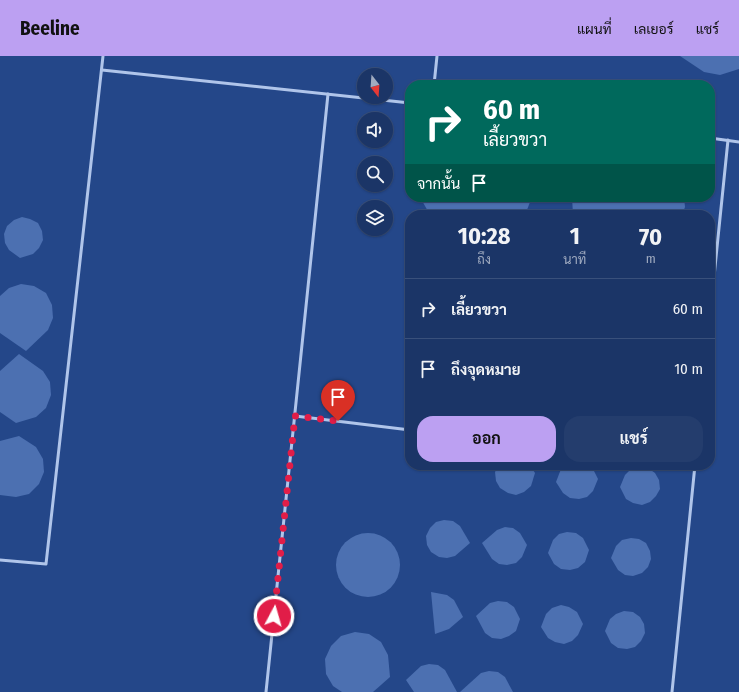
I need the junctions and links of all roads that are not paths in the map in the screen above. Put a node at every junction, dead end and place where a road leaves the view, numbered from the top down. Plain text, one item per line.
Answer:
1 (103, 56) edge
2 (437, 56) edge
3 (102, 70) junction
4 (435, 80) edge
5 (328, 94) junction
6 (405, 102) edge
7 (715, 139) edge
8 (728, 140) junction
9 (739, 142) edge
10 (715, 267) edge
11 (295, 416) junction
12 (405, 429) edge
13 (694, 470) edge
14 (0, 560) edge
15 (266, 692) edge
16 (672, 692) edge

1 - 3 lane
2 - 4 lane
3 - 5 lane
3 - 14 lane
5 - 6 lane
5 - 11 lane
7 - 8 lane
8 - 9 lane
8 - 10 lane
11 - 12 lane
11 - 15 lane
13 - 16 lane

